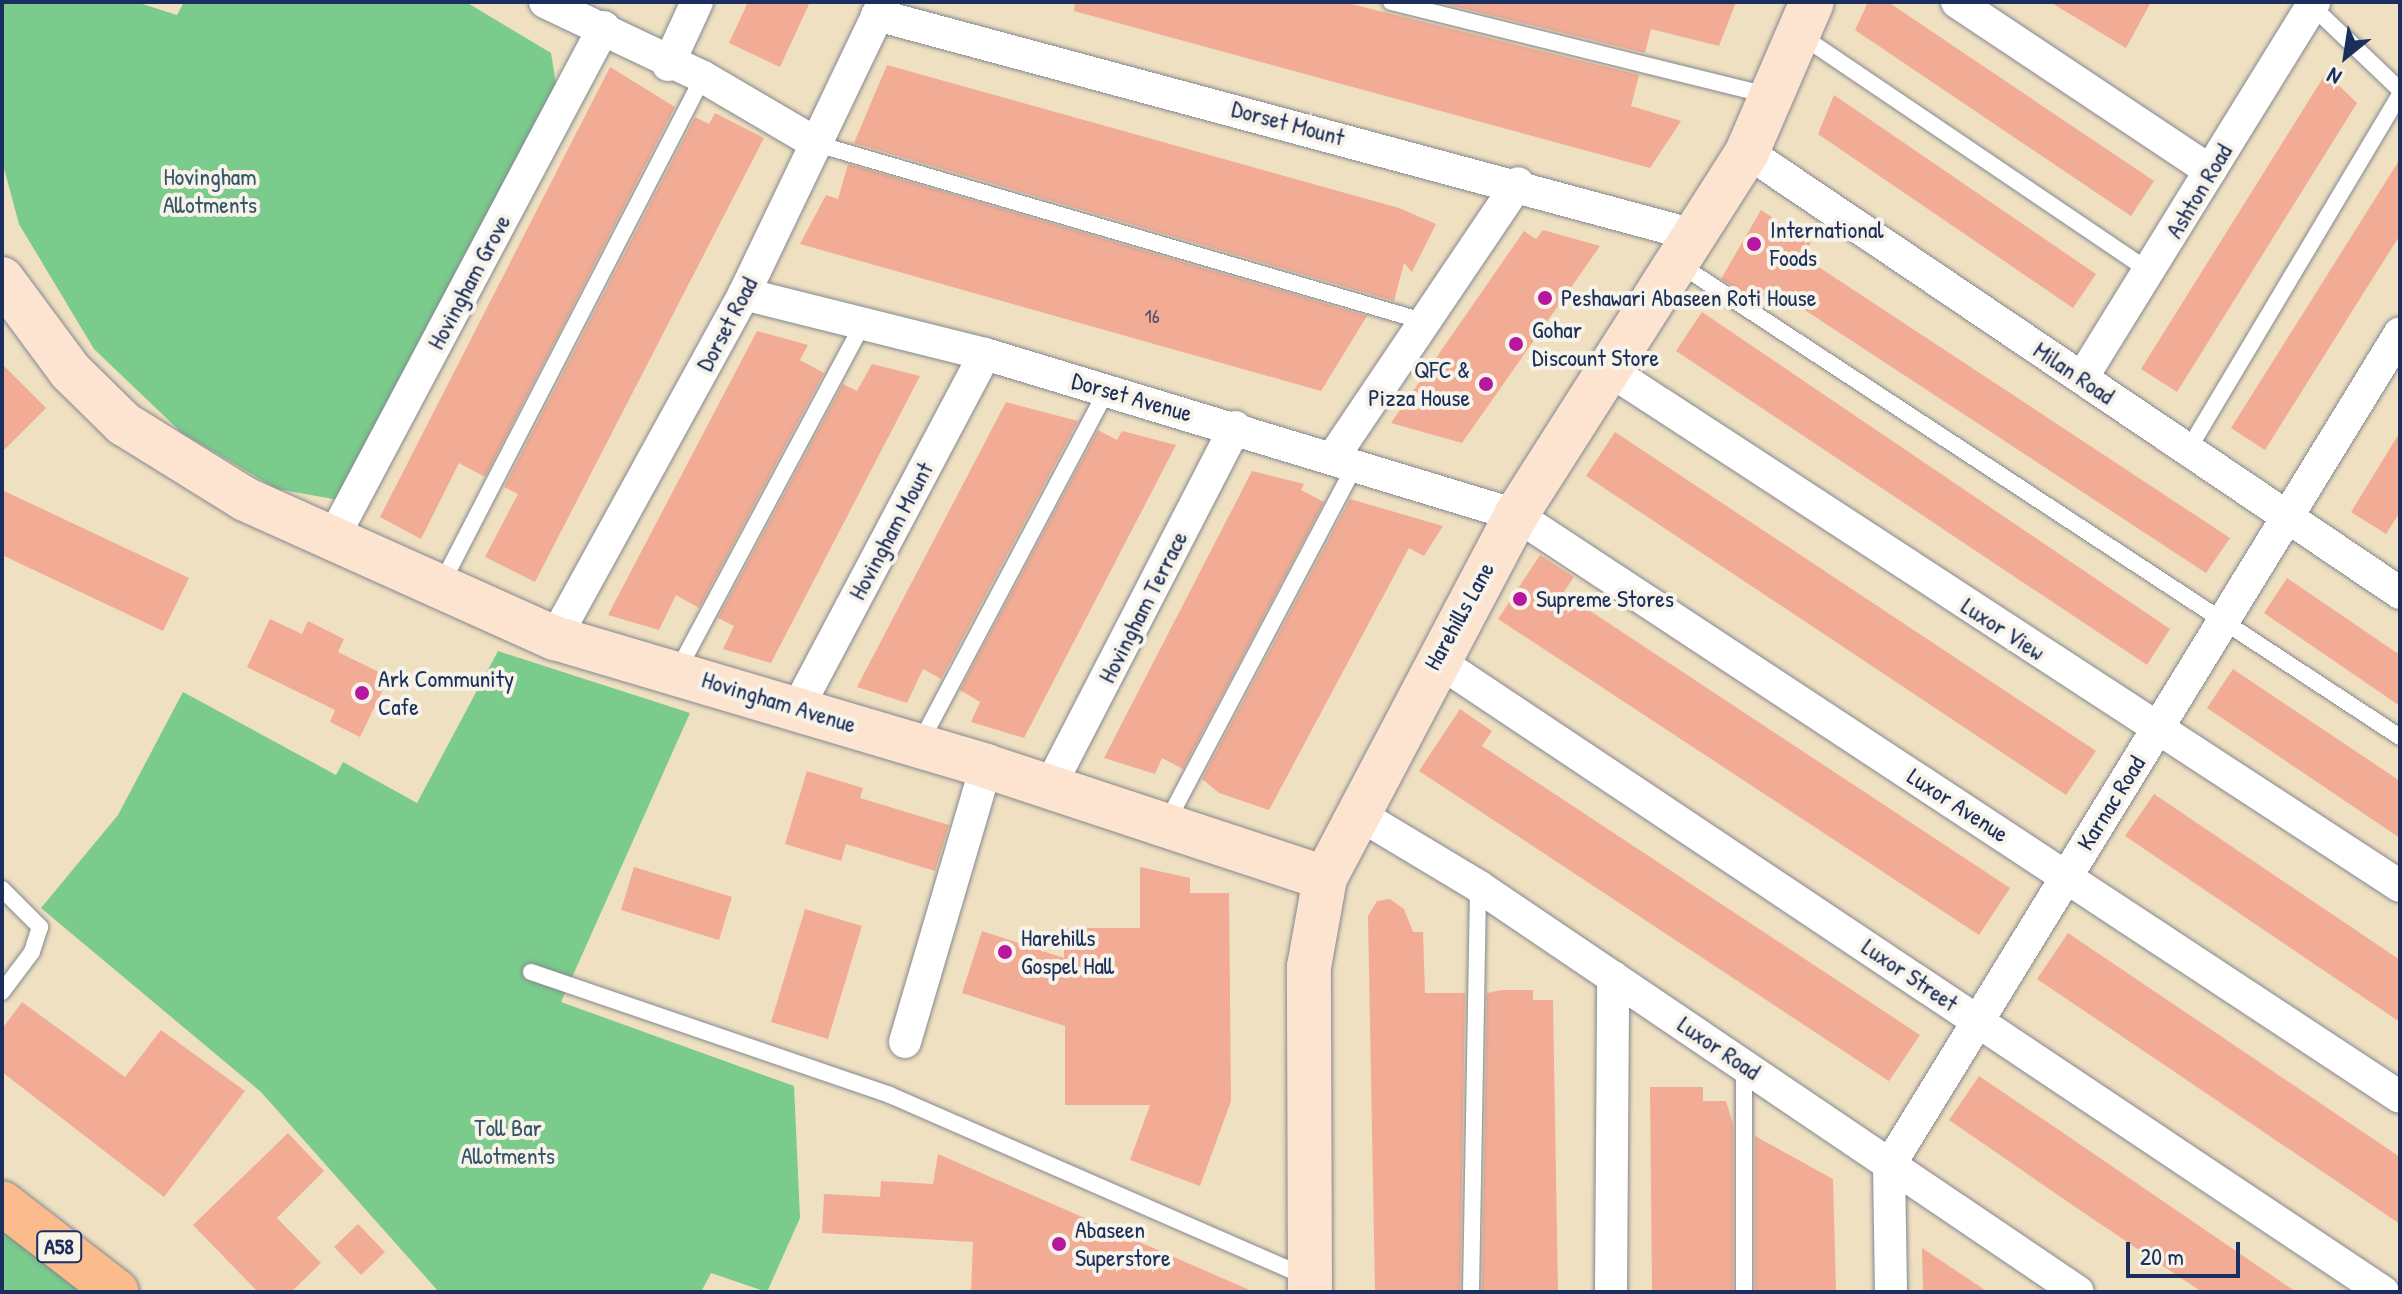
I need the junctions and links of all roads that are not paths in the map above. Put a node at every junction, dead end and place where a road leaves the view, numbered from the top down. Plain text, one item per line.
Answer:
1 (545, 2) edge
2 (697, 2) edge
3 (1391, 2) edge
4 (1957, 2) edge
5 (2313, 4) edge
6 (880, 8) edge
7 (1807, 19) edge
8 (604, 27) junction
9 (668, 65) junction
10 (703, 77) junction
11 (2400, 92) edge
12 (1776, 98) junction
13 (817, 144) junction
14 (1747, 152) junction
15 (2210, 171) junction
16 (1518, 183) junction
17 (1688, 250) junction
18 (2150, 272) junction
19 (2, 279) edge
20 (744, 294) junction
21 (864, 322) junction
22 (1426, 322) junction
23 (2400, 333) edge
24 (985, 354) junction
25 (1609, 370) junction
26 (2082, 378) junction
27 (1107, 390) junction
28 (1235, 427) junction
29 (2188, 450) junction
30 (1345, 460) junction
31 (1516, 515) junction
32 (2287, 517) junction
33 (334, 536) junction
34 (442, 583) junction
35 (2399, 590) edge
36 (2223, 621) junction
37 (555, 638) junction
38 (1435, 659) junction
39 (678, 670) junction
40 (798, 707) junction
41 (2156, 730) junction
42 (2400, 737) edge
43 (919, 745) junction
44 (986, 766) junction
45 (1050, 786) junction
46 (1355, 812) junction
47 (1166, 822) junction
48 (2067, 876) junction
49 (1325, 878) junction
50 (1478, 886) junction
51 (2400, 886) edge
52 (2, 889) edge
53 (531, 972) dead end
54 (1613, 977) junction
55 (2, 992) edge
56 (1978, 1020) junction
57 (905, 1042) dead end
58 (1744, 1063) junction
59 (2400, 1097) edge
60 (1889, 1166) junction
61 (2, 1203) edge
62 (1310, 1285) edge
63 (117, 1292) edge
64 (1471, 1292) edge
65 (1611, 1292) edge
66 (1744, 1292) edge
67 (1891, 1292) edge
68 (2078, 1292) edge
69 (2383, 1292) edge

1 - 8 street
2 - 9 street
3 - 12 lane
4 - 15 street
5 - 11 lane
5 - 15 street, Ashton Road
6 - 13 street, Dorset Road
6 - 16 street, Dorset Mount
7 - 12 street, Harehills Lane
7 - 18 lane
8 - 9 street
8 - 33 street, Hovingham Grove
9 - 10 street
10 - 13 street
10 - 34 lane
11 - 29 lane
12 - 14 street, Harehills Lane
13 - 20 street, Dorset Road
13 - 22 lane
14 - 17 street, Harehills Lane
14 - 26 street, Milan Road
15 - 18 street, Ashton Road
16 - 17 street, Dorset Mount
16 - 22 street
17 - 25 street, Harehills Lane
17 - 36 lane
18 - 26 street, Ashton Road
19 - 33 street, Hovingham Avenue
20 - 21 street, Dorset Avenue
20 - 37 street, Dorset Road
21 - 24 street, Dorset Avenue
21 - 39 lane
22 - 30 street
23 - 32 street, Karnac Road
24 - 27 street, Dorset Avenue
24 - 40 street, Hovingham Mount
25 - 31 street, Harehills Lane
25 - 41 street, Luxor View
26 - 29 street, Milan Road
27 - 28 street, Dorset Avenue
27 - 43 lane
28 - 30 street, Dorset Avenue
28 - 45 street, Hovingham Terrace
29 - 32 street, Milan Road
30 - 31 street, Dorset Avenue
30 - 47 lane
31 - 38 street, Harehills Lane
31 - 48 street, Luxor Avenue
32 - 35 street, Milan Road
32 - 36 street, Karnac Road
33 - 34 street, Hovingham Avenue
34 - 37 street, Hovingham Avenue
36 - 41 street, Karnac Road
36 - 42 lane
37 - 39 street, Hovingham Avenue
38 - 46 street, Harehills Lane
38 - 56 street, Luxor Street
39 - 40 street, Hovingham Avenue
40 - 43 street, Hovingham Avenue
41 - 48 street, Karnac Road
41 - 51 street, Luxor View
43 - 44 street, Hovingham Avenue
44 - 45 street, Hovingham Avenue
44 - 57 street
45 - 47 street, Hovingham Avenue
46 - 49 street, Harehills Lane
46 - 50 street, Luxor Road
47 - 49 street, Hovingham Avenue
48 - 56 street, Karnac Road
48 - 59 street, Luxor Avenue
49 - 62 street, Harehills Lane
50 - 54 street, Luxor Road
50 - 64 lane
52 - 55 lane
53 - 62 lane
54 - 58 street, Luxor Road
54 - 65 street
56 - 60 street, Karnac Road
56 - 69 street, Luxor Street
58 - 60 street, Luxor Road
58 - 66 lane
60 - 67 street
60 - 68 street, Luxor Road
61 - 63 main road, A58

